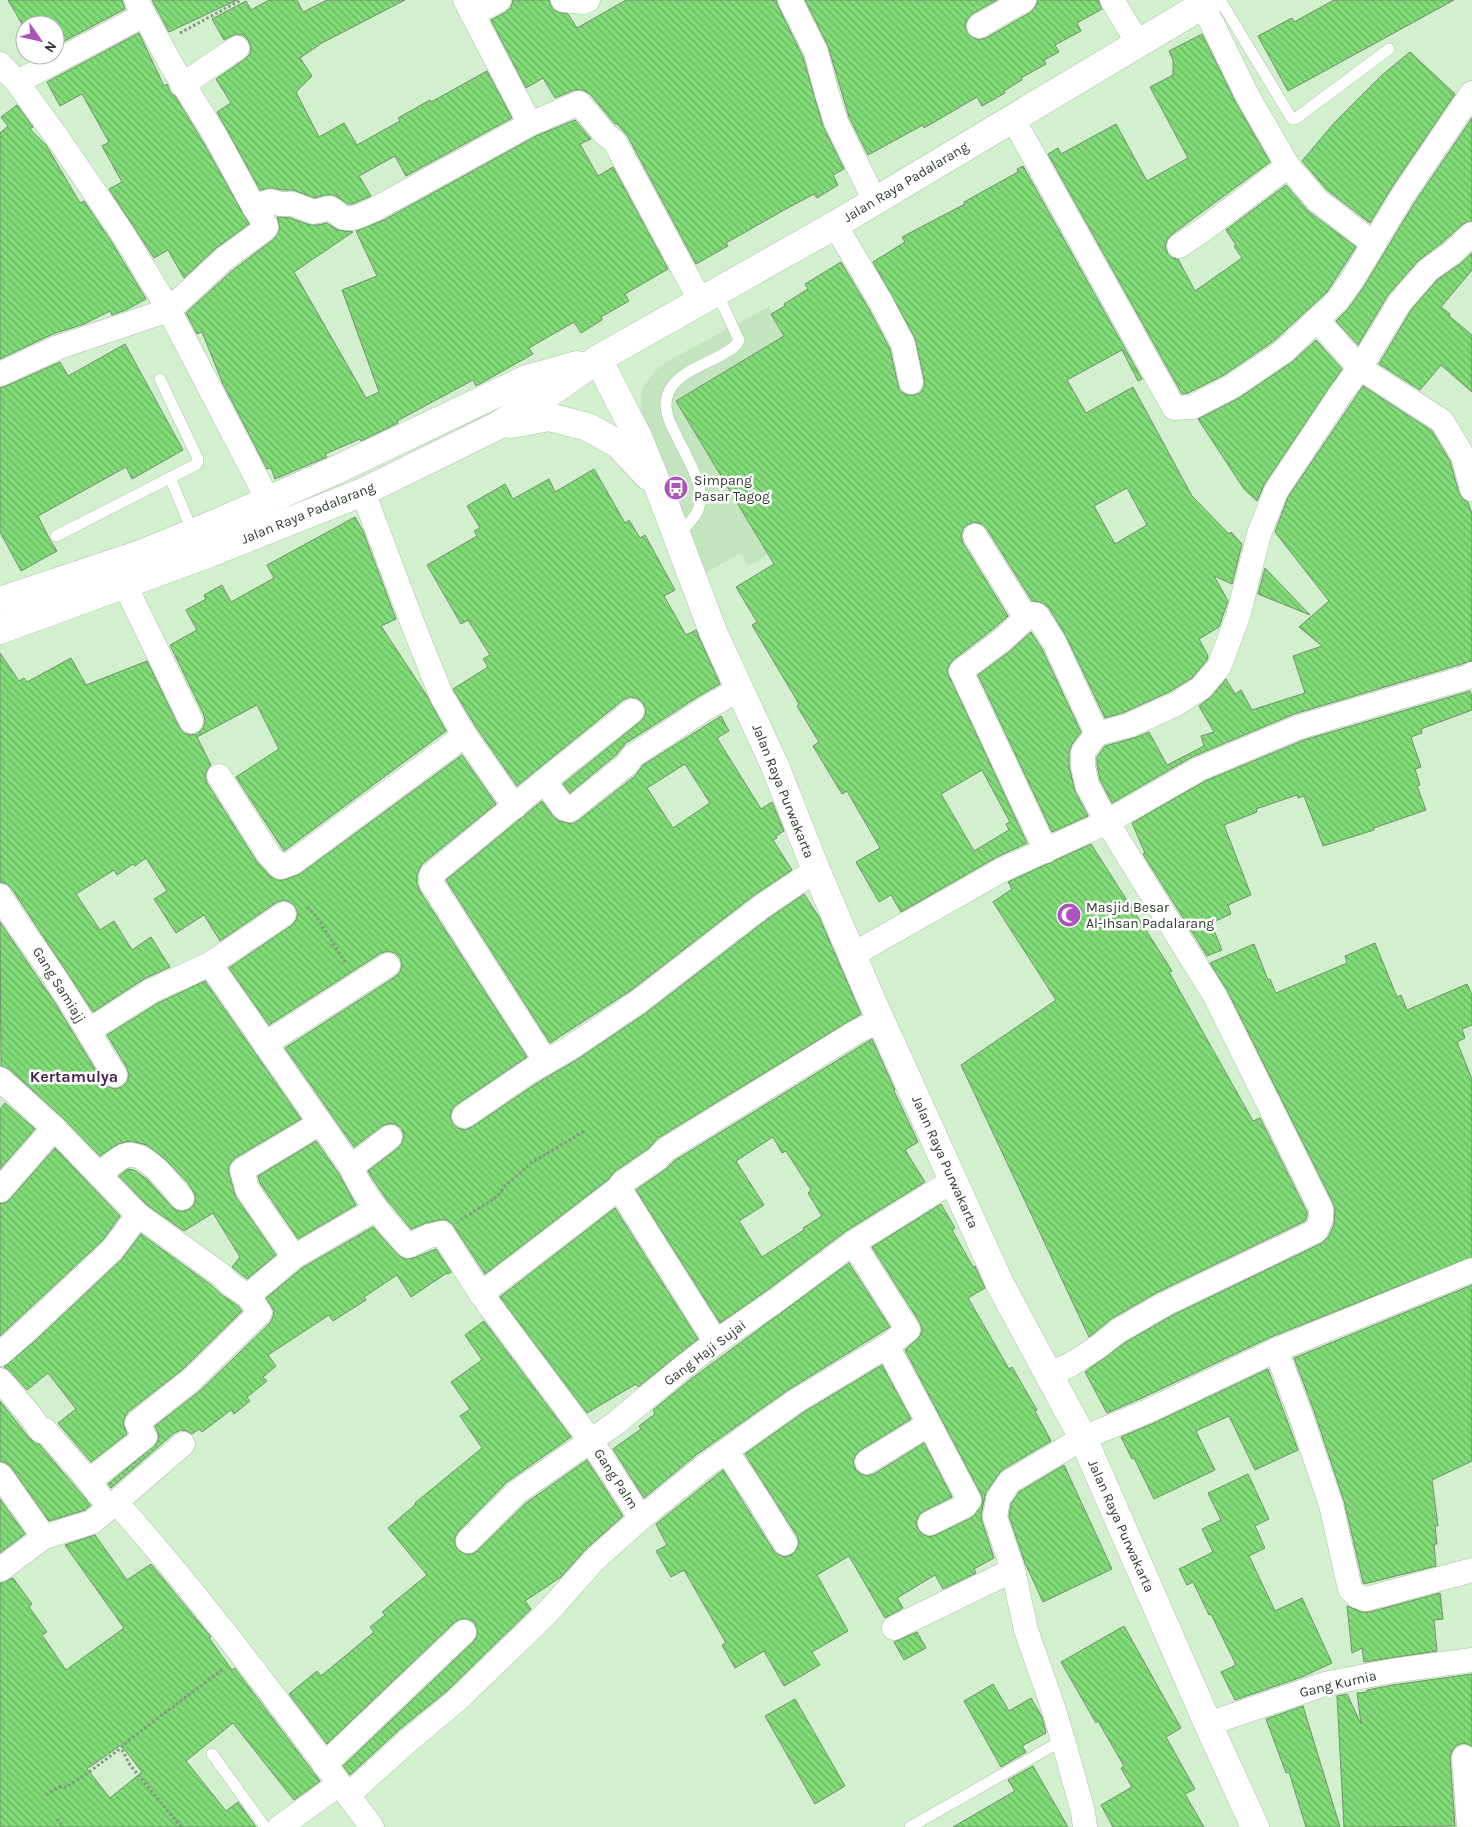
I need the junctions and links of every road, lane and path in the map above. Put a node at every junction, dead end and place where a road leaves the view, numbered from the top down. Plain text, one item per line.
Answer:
1 (241, 0) edge
2 (499, 0) edge
3 (563, 0) edge
4 (588, 0) edge
5 (790, 0) edge
6 (1024, 0) edge
7 (1112, 0) edge
8 (1211, 2) edge
9 (468, 7) edge
10 (140, 8) edge
11 (979, 26) dead end
12 (158, 40) junction
13 (1138, 43) junction
14 (236, 48) dead end
15 (1389, 49) dead end
16 (0, 64) edge
17 (16, 82) junction
18 (182, 85) junction
19 (1472, 93) edge
20 (1013, 119) junction
21 (530, 124) junction
22 (1288, 166) junction
23 (875, 201) junction
24 (254, 206) junction
25 (835, 224) junction
26 (1472, 234) edge
27 (1374, 244) junction
28 (1179, 246) dead end
29 (709, 297) junction
30 (169, 310) junction
31 (1318, 320) junction
32 (598, 360) junction
33 (1360, 368) junction
34 (0, 374) edge
35 (160, 379) dead end
36 (911, 382) dead end
37 (497, 426) junction
38 (170, 478) junction
39 (658, 486) junction
40 (1472, 489) edge
41 (363, 492) junction
42 (268, 500) junction
43 (193, 533) junction
44 (56, 536) dead end
45 (677, 536) junction
46 (975, 536) dead end
47 (125, 585) junction
48 (0, 601) edge
49 (1026, 618) junction
50 (0, 630) edge
51 (1471, 680) edge
52 (740, 690) junction
53 (632, 711) dead end
54 (191, 721) dead end
55 (464, 734) junction
56 (1097, 734) junction
57 (219, 776) dead end
58 (544, 781) junction
59 (515, 807) junction
60 (1107, 822) junction
61 (1046, 851) junction
62 (816, 870) junction
63 (0, 896) edge
64 (293, 909) joint
65 (852, 955) junction
66 (210, 964) junction
67 (388, 966) dead end
68 (360, 984) junction
69 (881, 1020) junction
70 (88, 1031) junction
71 (265, 1044) junction
72 (546, 1062) junction
73 (115, 1076) dead end
74 (0, 1080) edge
75 (464, 1116) dead end
76 (320, 1123) junction
77 (54, 1128) junction
78 (586, 1130) dead end
79 (390, 1137) dead end
80 (351, 1167) junction
81 (99, 1175) junction
82 (954, 1180) junction
83 (619, 1188) junction
84 (0, 1190) edge
85 (182, 1198) dead end
86 (376, 1210) junction
87 (138, 1215) junction
88 (442, 1233) junction
89 (853, 1243) junction
90 (294, 1257) junction
91 (1472, 1270) edge
92 (481, 1294) junction
93 (248, 1296) junction
94 (716, 1342) junction
95 (887, 1346) junction
96 (1276, 1350) junction
97 (0, 1354) edge
98 (1048, 1375) junction
99 (0, 1380) edge
100 (929, 1424) junction
101 (1083, 1438) junction
102 (591, 1441) junction
103 (183, 1444) dead end
104 (727, 1452) junction
105 (867, 1462) dead end
106 (0, 1475) edge
107 (89, 1482) junction
108 (112, 1505) junction
109 (641, 1518) junction
110 (930, 1523) dead end
111 (44, 1537) junction
112 (468, 1540) dead end
113 (785, 1543) dead end
114 (0, 1570) edge
115 (1013, 1570) junction
116 (1472, 1570) edge
117 (894, 1628) dead end
118 (464, 1632) dead end
119 (242, 1655) junction
120 (1472, 1660) edge
121 (1208, 1724) junction
122 (1063, 1740) junction
123 (121, 1748) junction
124 (212, 1754) dead end
125 (1464, 1757) dead end
126 (324, 1765) junction
127 (343, 1790) junction
128 (46, 1795) dead end
129 (57, 1819) dead end
130 (63, 1827) edge
131 (181, 1827) edge
132 (265, 1827) edge
133 (280, 1827) edge
134 (372, 1827) edge
135 (910, 1827) edge
136 (1085, 1827) edge
137 (1255, 1827) edge
138 (1469, 1827) edge

1 - 12 path
2 - 9 street
3 - 4 street
5 - 23 street
6 - 11 street
7 - 13 street
8 - 13 highway, Jalan Raya Padalarang
8 - 15 lane
8 - 22 street
9 - 21 street
10 - 12 street
10 - 17 street
12 - 18 street
13 - 20 highway, Jalan Raya Padalarang
14 - 18 street
16 - 17 street
17 - 30 street
18 - 24 street
19 - 27 street
20 - 23 highway, Jalan Raya Padalarang
20 - 31 street
21 - 24 street
21 - 29 street
22 - 27 street
22 - 28 street
23 - 25 highway, Jalan Raya Padalarang
24 - 30 street
25 - 29 highway, Jalan Raya Padalarang
25 - 36 street
26 - 33 street
27 - 31 street
29 - 32 highway, Jalan Raya Padalarang
29 - 45 lane
30 - 34 street
30 - 42 street
31 - 33 street
32 - 37 highway, Jalan Raya Padalarang
32 - 39 highway, Jalan Raya Purwakarta
32 - 42 highway, Jalan Raya Padalarang
33 - 40 street
33 - 56 street
35 - 38 lane
37 - 39 highway, Jalan Raya Purwakarta
37 - 41 highway, Jalan Raya Padalarang
38 - 43 lane
38 - 44 lane
39 - 45 highway, Jalan Raya Purwakarta
41 - 47 highway, Jalan Raya Padalarang
41 - 55 street
42 - 43 highway, Jalan Raya Padalarang
43 - 48 highway, Jalan Raya Padalarang
45 - 52 highway, Jalan Raya Purwakarta
46 - 49 street
47 - 50 highway, Jalan Raya Padalarang
47 - 54 street
49 - 56 street
49 - 61 street
51 - 60 street
52 - 58 street
52 - 62 highway, Jalan Raya Purwakarta
53 - 58 street
55 - 57 street
55 - 59 street
56 - 60 street
58 - 59 street
59 - 72 street
60 - 61 street
60 - 98 street
61 - 65 street
62 - 65 highway, Jalan Raya Purwakarta
62 - 72 street
63 - 70 street, Gang Samiajj
64 - 66 street
64 - 68 path
65 - 69 highway, Jalan Raya Purwakarta
66 - 70 street
66 - 71 street
67 - 68 street
68 - 71 street
69 - 82 highway, Jalan Raya Purwakarta
69 - 83 street
70 - 73 street, Gang Samiajj
71 - 76 street
72 - 75 street
74 - 77 street
76 - 80 street
76 - 90 street
77 - 81 street
77 - 84 street
78 - 88 path
79 - 80 street
80 - 86 street
81 - 85 street
81 - 87 street
82 - 89 street, Gang Haji Sujai
82 - 98 highway, Jalan Raya Purwakarta
83 - 92 street
83 - 94 street
86 - 88 street
86 - 90 street
87 - 93 street
87 - 97 street
88 - 92 street, Gang Palm
89 - 94 street, Gang Haji Sujai
89 - 95 street
90 - 93 street
91 - 96 street
92 - 102 street, Gang Palm
93 - 107 street
94 - 102 street, Gang Haji Sujai
95 - 100 street
95 - 104 street
96 - 101 street
96 - 116 street
98 - 101 highway, Jalan Raya Purwakarta
99 - 107 street
100 - 105 street
100 - 110 street
101 - 115 street
101 - 121 highway, Jalan Raya Purwakarta
102 - 109 street, Gang Palm
102 - 112 street, Gang Haji Sujai
103 - 108 street
104 - 109 street
104 - 113 street
106 - 111 street
107 - 108 street
108 - 111 street
108 - 119 street
109 - 127 street
111 - 114 street
115 - 117 street
115 - 122 street
118 - 126 street
119 - 123 path
119 - 126 street
120 - 121 street, Gang Kurnia
121 - 137 highway, Jalan Raya Purwakarta
122 - 135 lane
122 - 136 street
123 - 128 path
123 - 131 path
124 - 132 lane
125 - 138 street
126 - 127 street
127 - 133 street
127 - 134 street
129 - 130 path

